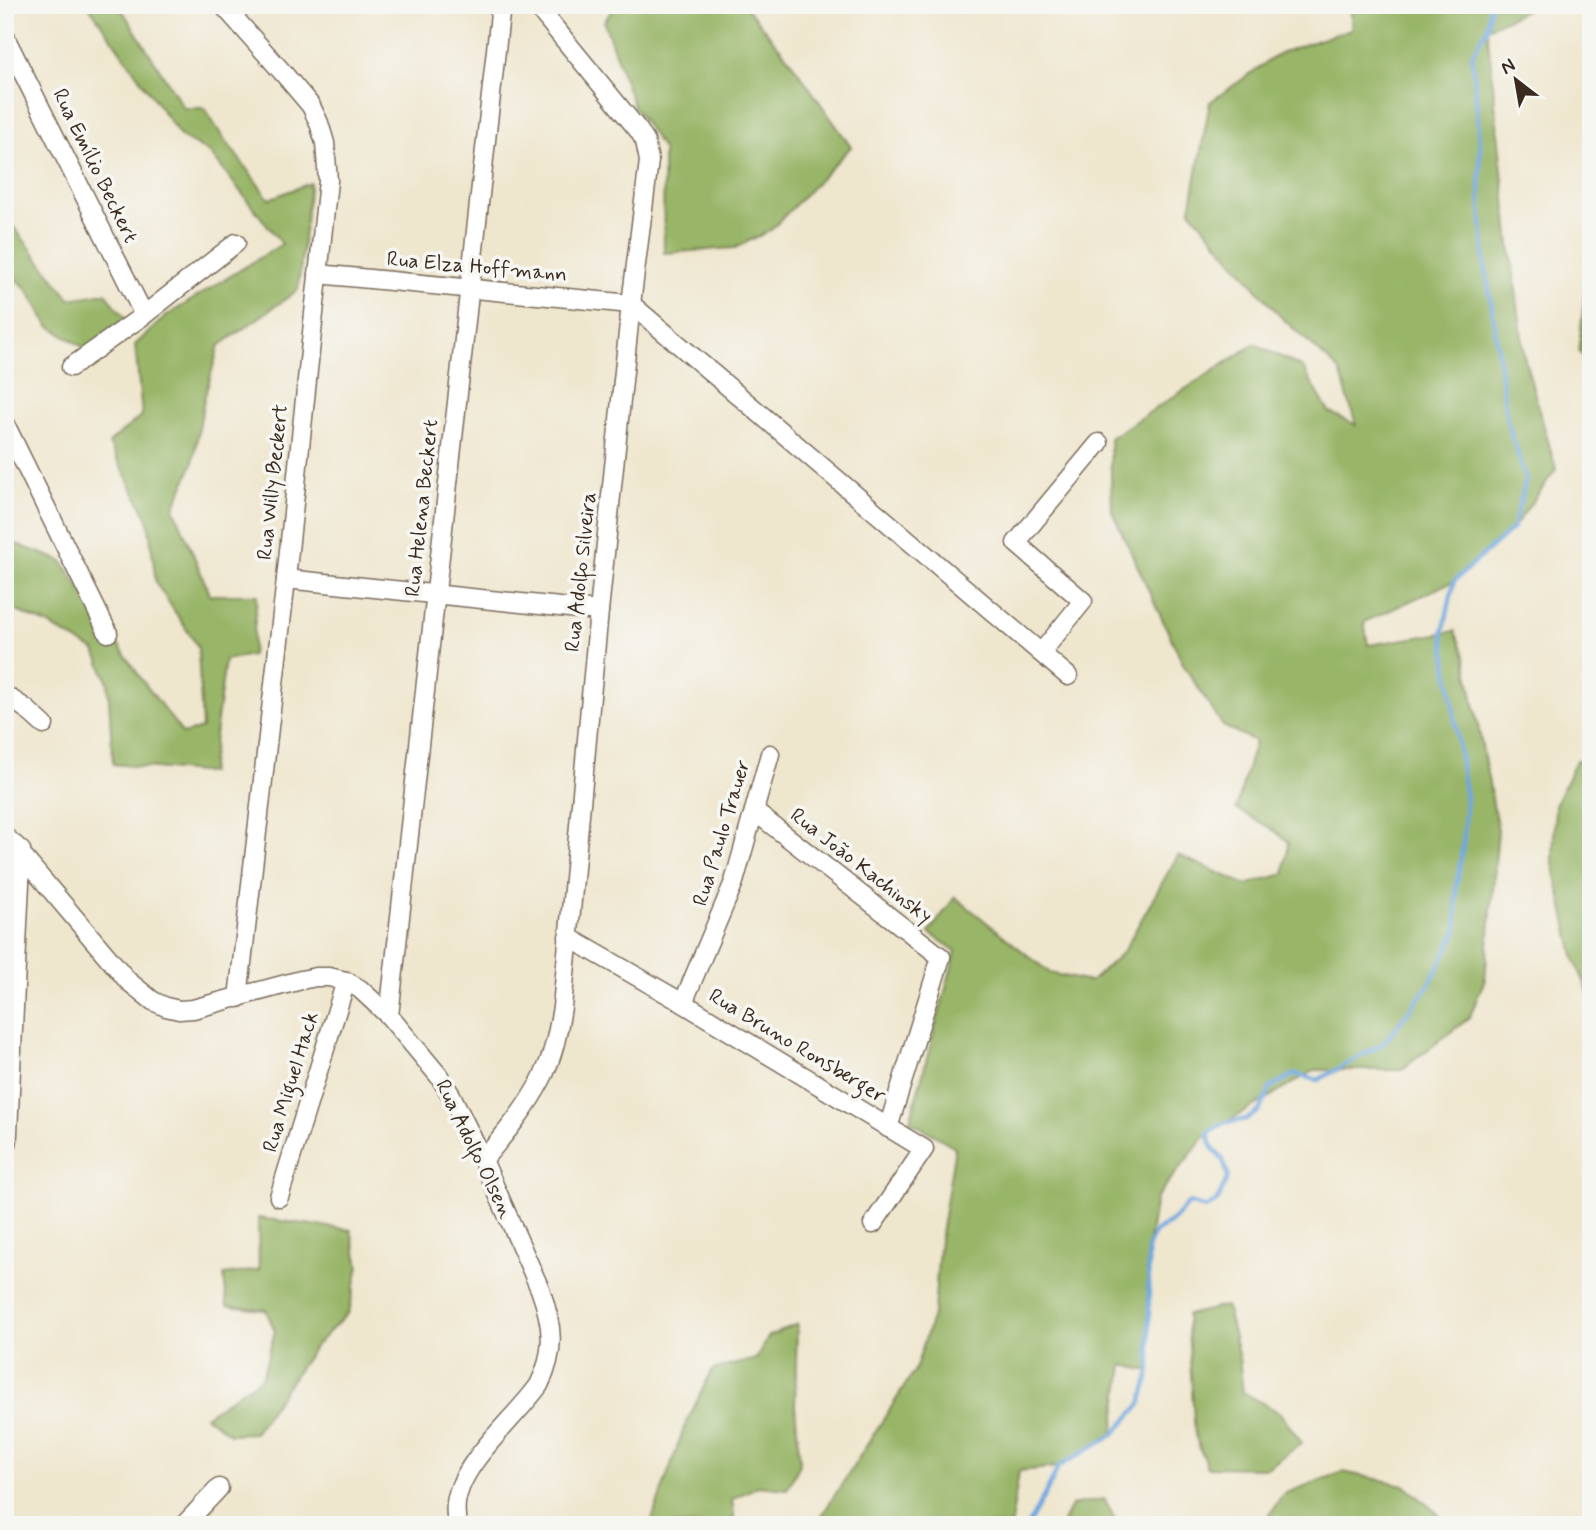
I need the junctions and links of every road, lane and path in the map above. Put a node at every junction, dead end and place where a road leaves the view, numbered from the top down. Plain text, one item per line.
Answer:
1 (223, 5) edge
2 (501, 5) edge
3 (536, 5) edge
4 (5, 37) edge
5 (236, 243) dead end
6 (318, 274) junction
7 (469, 289) junction
8 (631, 304) junction
9 (144, 315) junction
10 (71, 367) dead end
11 (5, 424) edge
12 (1099, 443) dead end
13 (286, 579) junction
14 (435, 594) junction
15 (599, 611) junction
16 (108, 633) dead end
17 (1041, 653) junction
18 (1068, 677) dead end
19 (5, 695) edge
20 (44, 724) dead end
21 (770, 754) dead end
22 (754, 811) junction
23 (12, 846) edge
24 (568, 937) junction
25 (346, 981) junction
26 (238, 998) junction
27 (683, 1003) junction
28 (389, 1016) junction
29 (888, 1128) junction
30 (5, 1142) edge
31 (483, 1160) junction
32 (279, 1197) dead end
33 (873, 1224) dead end
34 (219, 1488) dead end
35 (184, 1525) edge
36 (457, 1525) edge

1 - 6 street, Rua Willy Beckert
2 - 7 street, Rua Helena Beckert
3 - 8 street, Rua Adolfo Silveira
4 - 9 street, Rua Emílio Beckert
5 - 9 street
6 - 7 street, Rua Elza Hoffmann
6 - 13 street, Rua Willy Beckert
7 - 8 street, Rua Elza Hoffmann
7 - 14 street, Rua Helena Beckert
8 - 15 street, Rua Adolfo Silveira
8 - 17 street
9 - 10 street
11 - 16 street
12 - 17 street
13 - 14 street
13 - 26 street, Rua Willy Beckert
14 - 15 street
14 - 28 street, Rua Helena Beckert
15 - 24 street, Rua Adolfo Silveira
17 - 18 street
19 - 20 street
21 - 22 street, Rua Paulo Trauer
22 - 27 street, Rua Paulo Trauer
22 - 29 street, Rua João Kachinsky
23 - 26 street
23 - 30 main road
24 - 27 street, Rua Bruno Ronsberger
24 - 31 street, Rua Adolfo Silveira
25 - 26 street
25 - 28 street, Rua Adolfo Olsen
25 - 32 street, Rua Miguel Hack
27 - 29 street, Rua Bruno Ronsberger
28 - 31 street, Rua Adolfo Olsen
29 - 33 street, Rua Bruno Ronsberger
31 - 36 street, Rua Adolfo Olsen
34 - 35 street

